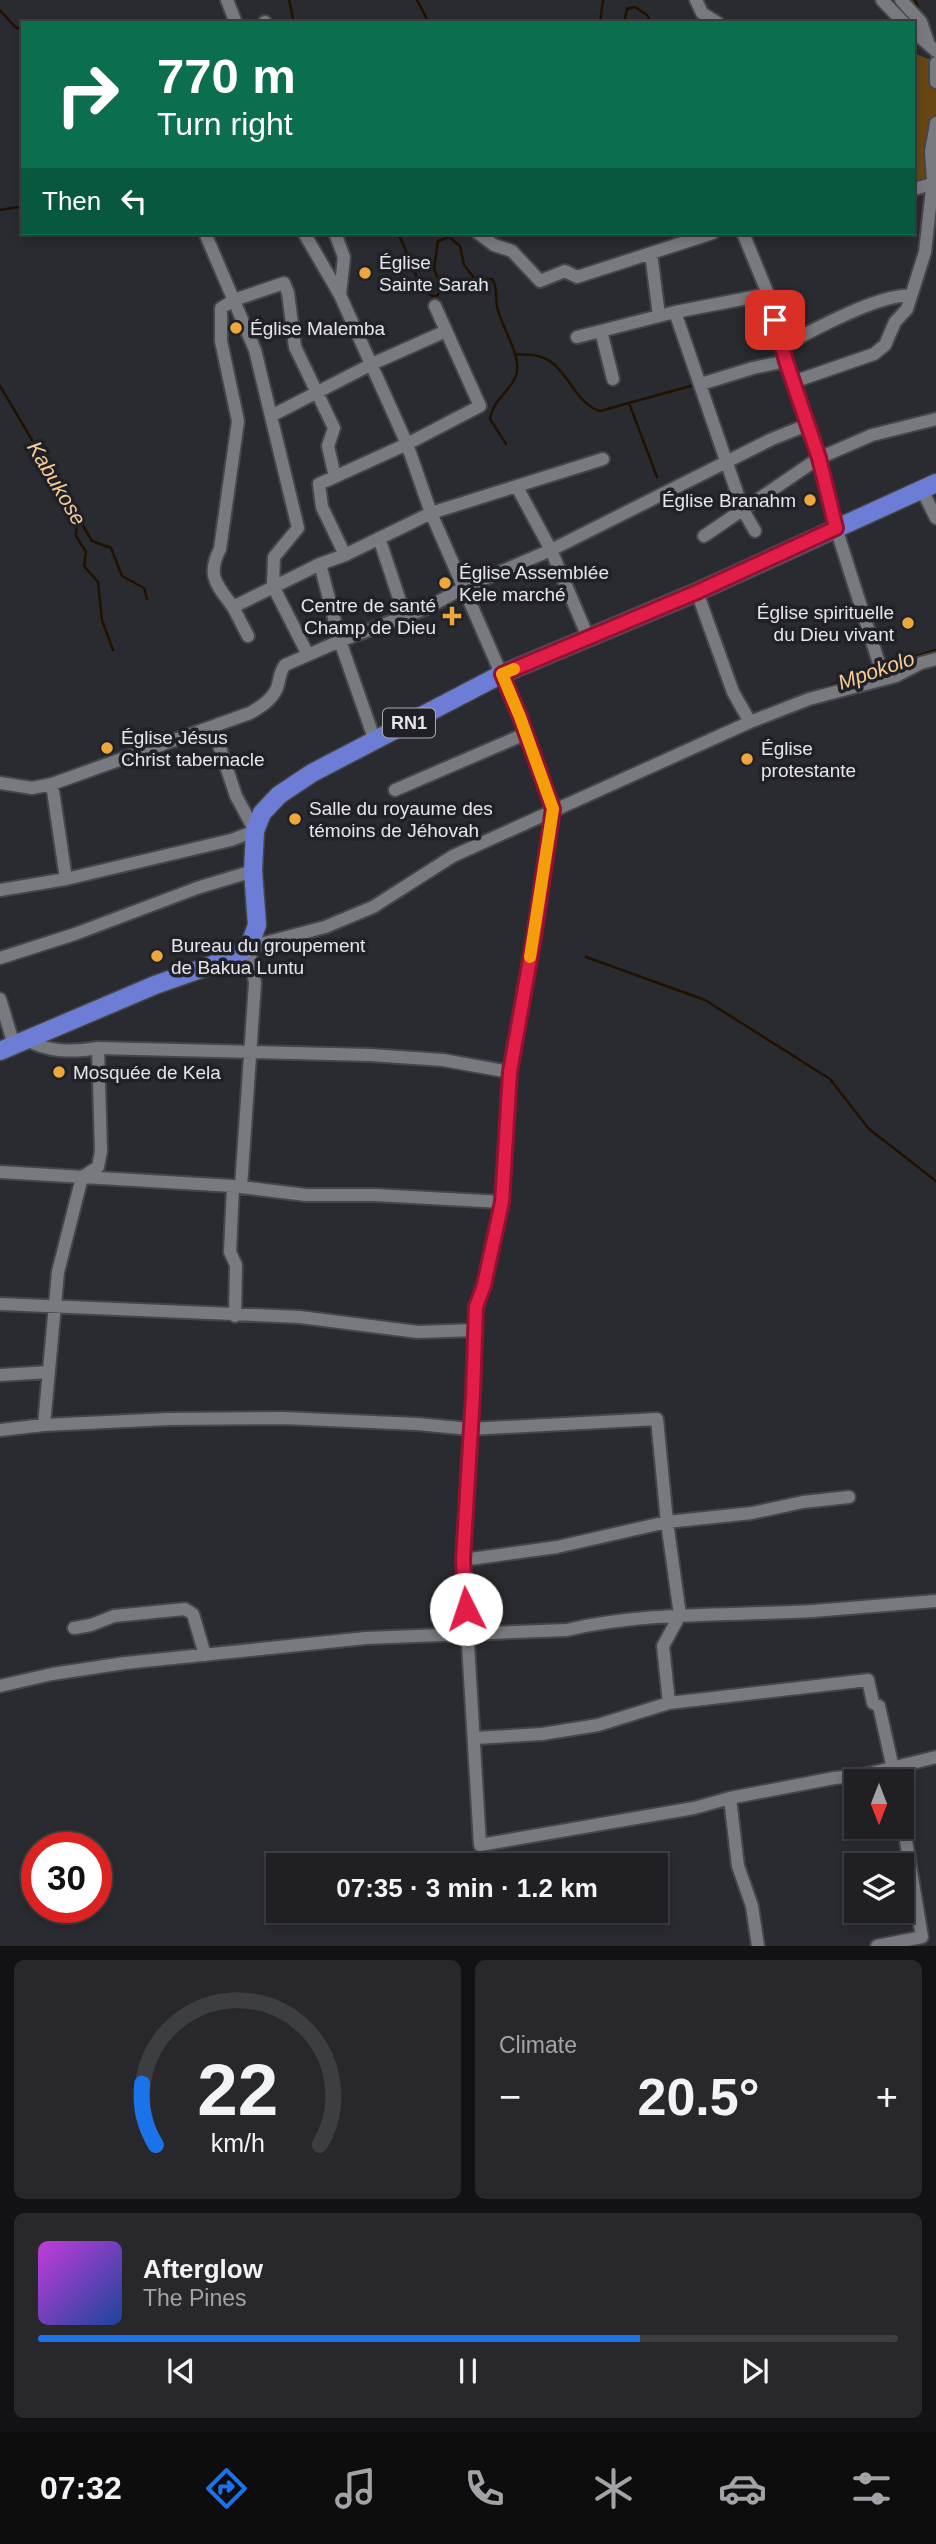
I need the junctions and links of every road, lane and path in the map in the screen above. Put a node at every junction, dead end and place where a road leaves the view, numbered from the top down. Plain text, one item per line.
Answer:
1 (227, 0) edge
2 (696, 0) edge
3 (882, 0) edge
4 (901, 0) edge
5 (235, 21) edge
6 (715, 21) edge
7 (902, 21) edge
8 (915, 33) edge
9 (933, 48) edge
10 (936, 64) edge
11 (936, 82) edge
12 (936, 123) edge
13 (934, 181) edge
14 (915, 189) edge
15 (206, 235) edge
16 (305, 235) edge
17 (336, 235) edge
18 (481, 235) edge
19 (704, 235) edge
20 (744, 235) edge
21 (651, 253) junction
22 (340, 295) junction
23 (768, 295) junction
24 (911, 296) junction
25 (234, 300) junction
26 (435, 306) dead end
27 (675, 312) junction
28 (659, 316) junction
29 (446, 331) junction
30 (601, 331) junction
31 (577, 337) dead end
32 (783, 346) junction
33 (786, 361) junction
34 (372, 365) junction
35 (614, 379) dead end
36 (793, 382) junction
37 (701, 384) junction
38 (317, 392) junction
39 (271, 416) junction
40 (936, 419) edge
41 (807, 425) junction
42 (407, 444) junction
43 (819, 458) junction
44 (603, 459) dead end
45 (727, 463) junction
46 (335, 477) junction
47 (929, 486) edge
48 (517, 487) junction
49 (743, 510) junction
50 (431, 513) junction
51 (936, 518) edge
52 (836, 528) junction
53 (755, 531) dead end
54 (704, 536) dead end
55 (379, 538) junction
56 (551, 550) junction
57 (345, 555) junction
58 (320, 564) junction
59 (273, 586) junction
60 (463, 588) junction
61 (697, 592) junction
62 (233, 607) junction
63 (405, 616) junction
64 (248, 636) dead end
65 (588, 637) junction
66 (340, 640) junction
67 (307, 655) junction
68 (936, 659) edge
69 (882, 671) junction
70 (502, 674) junction
71 (750, 722) junction
72 (212, 727) junction
73 (525, 734) junction
74 (375, 741) junction
75 (0, 783) edge
76 (52, 784) junction
77 (395, 790) dead end
78 (553, 809) junction
79 (255, 831) junction
80 (253, 871) junction
81 (66, 879) junction
82 (0, 890) edge
83 (248, 947) junction
84 (0, 958) edge
85 (0, 999) edge
86 (13, 1045) edge
87 (98, 1048) junction
88 (249, 1052) junction
89 (510, 1072) junction
90 (0, 1172) edge
91 (82, 1177) junction
92 (237, 1187) junction
93 (502, 1202) junction
94 (0, 1304) edge
95 (54, 1306) junction
96 (235, 1316) junction
97 (475, 1330) junction
98 (49, 1372) junction
99 (0, 1375) edge
100 (44, 1425) junction
101 (470, 1429) junction
102 (0, 1430) edge
103 (849, 1497) dead end
104 (667, 1522) junction
105 (463, 1560) junction
106 (936, 1601) edge
107 (680, 1615) junction
108 (74, 1629) dead end
109 (468, 1634) junction
110 (205, 1655) junction
111 (0, 1686) edge
112 (669, 1703) junction
113 (475, 1738) junction
114 (936, 1757) edge
115 (892, 1767) junction
116 (730, 1798) junction
117 (906, 1839) edge
118 (758, 1945) edge
119 (877, 1945) edge

1 - 5 street
2 - 6 street
3 - 7 street
4 - 9 street
8 - 9 street
10 - 11 street
12 - 13 street
13 - 14 street
13 - 24 street
15 - 25 street
16 - 22 street
17 - 22 street
18 - 21 street
19 - 21 street
20 - 23 street
21 - 28 street
22 - 34 street
23 - 27 street
23 - 32 street
24 - 32 street
24 - 36 street
25 - 38 street
25 - 39 street
25 - 62 street
26 - 29 street
27 - 28 street
27 - 37 street
28 - 30 street
29 - 34 street
29 - 42 street
30 - 31 street
30 - 35 street
32 - 33 street
33 - 36 street
33 - 37 street
34 - 38 street
34 - 42 street
36 - 41 street
37 - 45 street
38 - 39 street
38 - 46 street
39 - 59 street
40 - 43 street
41 - 43 street
41 - 45 street
42 - 46 street
42 - 50 street
43 - 49 street
43 - 52 street
44 - 48 street
45 - 49 street
45 - 56 street
46 - 57 street
47 - 51 street
47 - 52 highway, RN1
48 - 50 street
48 - 56 street
49 - 53 street
49 - 54 street
50 - 55 street
50 - 60 street
52 - 61 highway, RN1
52 - 69 street
55 - 57 street
55 - 63 street
56 - 60 street
56 - 65 street
57 - 58 street
58 - 59 street
58 - 66 street
59 - 62 street
59 - 67 street
60 - 63 street
60 - 70 street
61 - 65 highway, RN1
61 - 71 street
62 - 64 street
63 - 66 street
65 - 70 highway, RN1
66 - 67 street
66 - 74 street
67 - 72 street
68 - 69 street
69 - 71 street
70 - 73 street
70 - 74 highway, RN1
71 - 78 street
72 - 76 street
72 - 79 street
73 - 77 street
73 - 78 street
74 - 79 highway, RN1
75 - 76 street
76 - 81 street
78 - 83 street
78 - 89 street
79 - 80 highway, RN1
79 - 81 street
80 - 83 highway, RN1
80 - 84 street
81 - 82 street
83 - 86 highway
83 - 88 street
85 - 86 street
86 - 87 street
87 - 88 street
87 - 91 street
88 - 89 street
88 - 92 street
89 - 93 street
90 - 91 street
91 - 92 street
91 - 95 street
92 - 93 street
92 - 96 street
93 - 97 street
94 - 95 street
95 - 96 street
95 - 98 street
96 - 97 street
97 - 101 street
98 - 99 street
98 - 100 street
100 - 101 street
100 - 102 street
101 - 104 street
101 - 105 street
103 - 104 street
104 - 105 street
104 - 107 street
105 - 109 street
106 - 107 street
107 - 109 street
107 - 112 street
108 - 110 street
109 - 110 street
109 - 113 street
110 - 111 street
112 - 113 street
112 - 115 street
113 - 116 street
114 - 115 street
115 - 116 street
116 - 118 street
117 - 119 street

